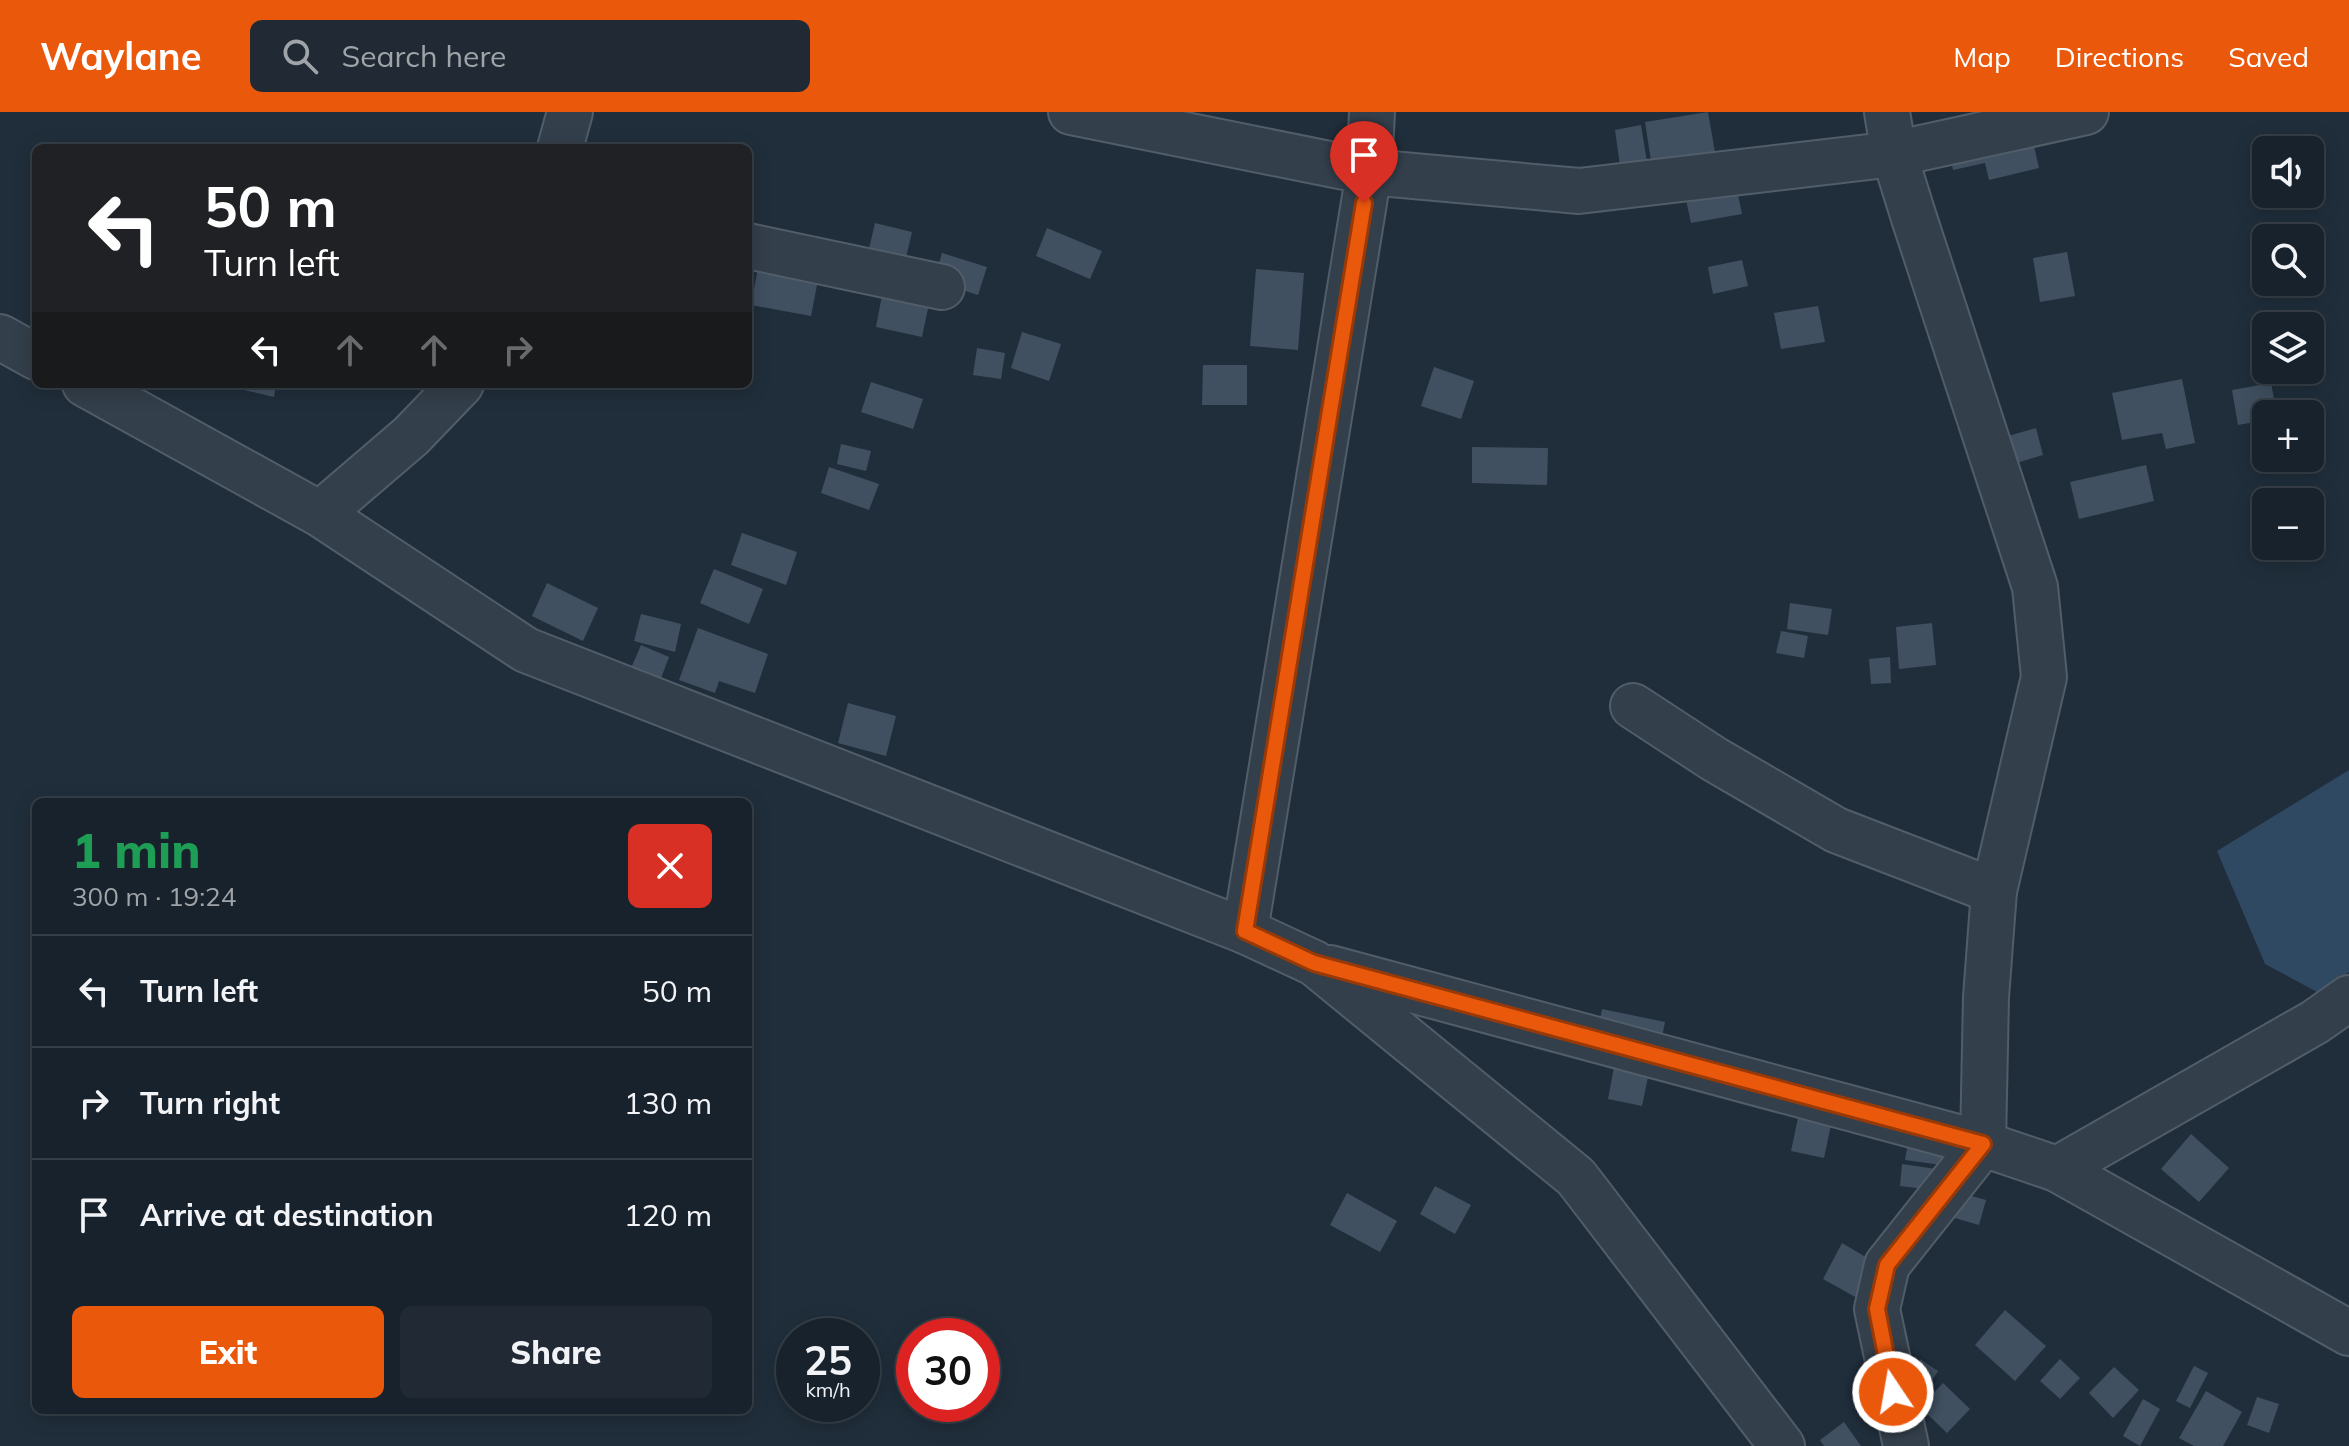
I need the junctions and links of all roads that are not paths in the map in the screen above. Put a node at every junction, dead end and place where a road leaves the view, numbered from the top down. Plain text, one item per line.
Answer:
1 (570, 112) edge
2 (1071, 112) edge
3 (1372, 112) edge
4 (1887, 112) edge
5 (2086, 112) edge
6 (561, 144) edge
7 (1894, 154) junction
8 (1369, 172) junction
9 (752, 247) edge
10 (942, 287) dead end
11 (0, 337) edge
12 (32, 355) edge
13 (92, 388) edge
14 (457, 388) edge
15 (320, 514) junction
16 (1633, 706) dead end
17 (1994, 891) junction
18 (1245, 931) junction
19 (1314, 963) junction
20 (2349, 998) edge
21 (1983, 1144) junction
22 (2057, 1169) junction
23 (2349, 1333) edge
24 (1782, 1446) edge
25 (1906, 1446) edge

1 - 6 street
2 - 8 street
3 - 8 street
4 - 7 street
5 - 7 street
7 - 8 street
7 - 17 street
8 - 18 street
9 - 10 street
11 - 12 street
13 - 15 street
14 - 15 street
15 - 18 street
16 - 17 street
17 - 21 street
18 - 19 street
19 - 21 street
19 - 24 street
20 - 22 street
21 - 22 street
21 - 25 street
22 - 23 street

